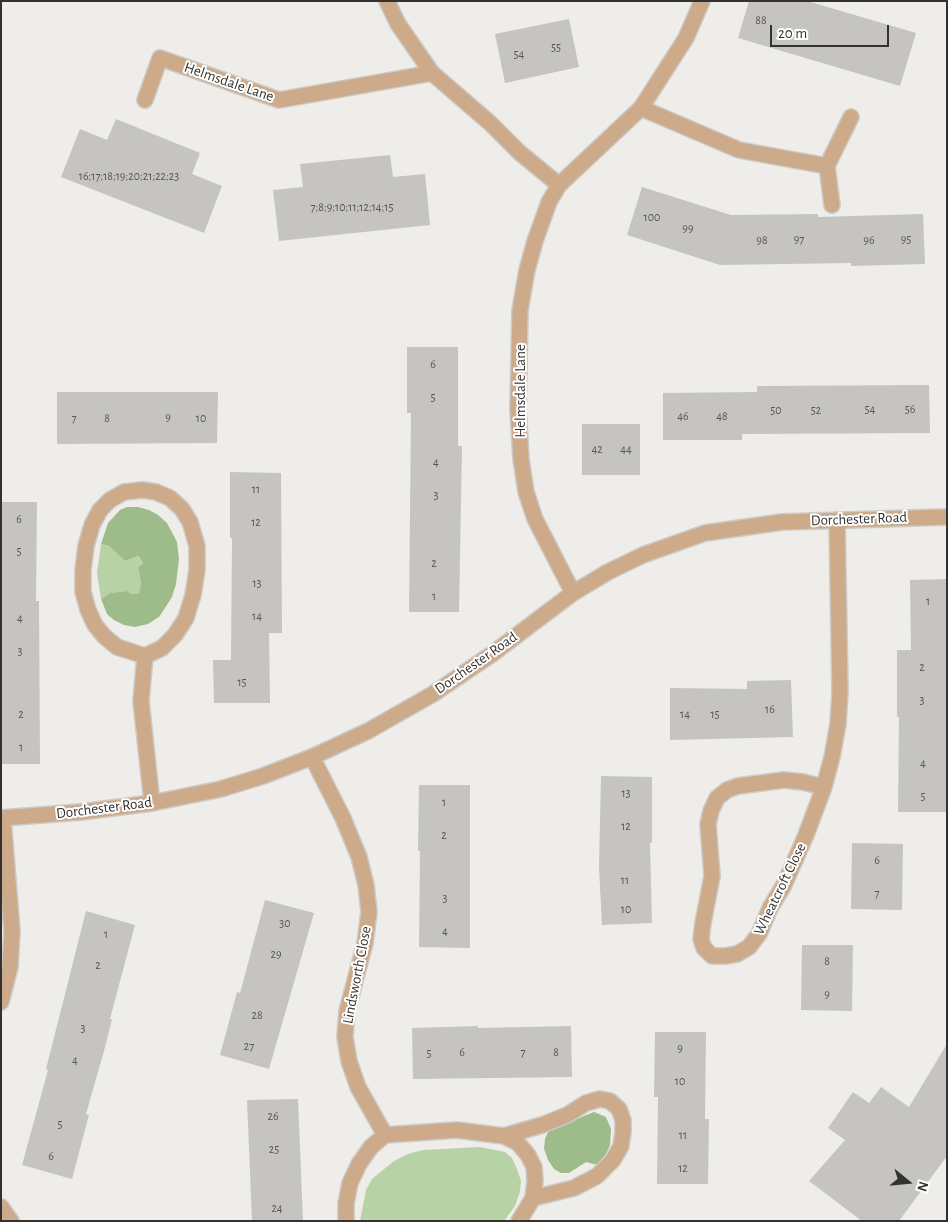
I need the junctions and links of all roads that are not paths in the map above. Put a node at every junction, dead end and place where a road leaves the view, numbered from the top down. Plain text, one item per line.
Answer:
1 (386, 1) edge
2 (702, 1) edge
3 (432, 73) junction
4 (145, 100) dead end
5 (641, 108) junction
6 (851, 117) dead end
7 (827, 166) junction
8 (559, 185) junction
9 (832, 205) dead end
10 (947, 517) edge
11 (838, 520) junction
12 (573, 593) junction
13 (145, 656) junction
14 (312, 757) junction
15 (824, 787) junction
16 (152, 803) junction
17 (2, 818) edge
18 (1, 1002) edge
19 (385, 1135) junction
20 (504, 1136) junction
21 (533, 1198) junction
22 (1, 1207) edge
23 (11, 1221) edge
24 (346, 1221) edge
25 (519, 1221) edge

1 - 3 street
2 - 5 street, Helmsdale Lane
3 - 4 street, Helmsdale Lane
3 - 8 street
5 - 7 street
5 - 8 street, Helmsdale Lane
6 - 7 street
7 - 9 street
8 - 12 street, Helmsdale Lane
10 - 11 street, Dorchester Road
11 - 12 street, Dorchester Road
11 - 15 street, Wheatcroft Close
12 - 14 street, Dorchester Road
13 - 13 street
13 - 16 street
14 - 16 street, Dorchester Road
14 - 19 street, Lindsworth Close
15 - 15 street, Wheatcroft Close
16 - 17 street, Dorchester Road
17 - 18 street
19 - 20 street
19 - 24 street
20 - 21 street
20 - 21 street
21 - 25 street
22 - 23 street

